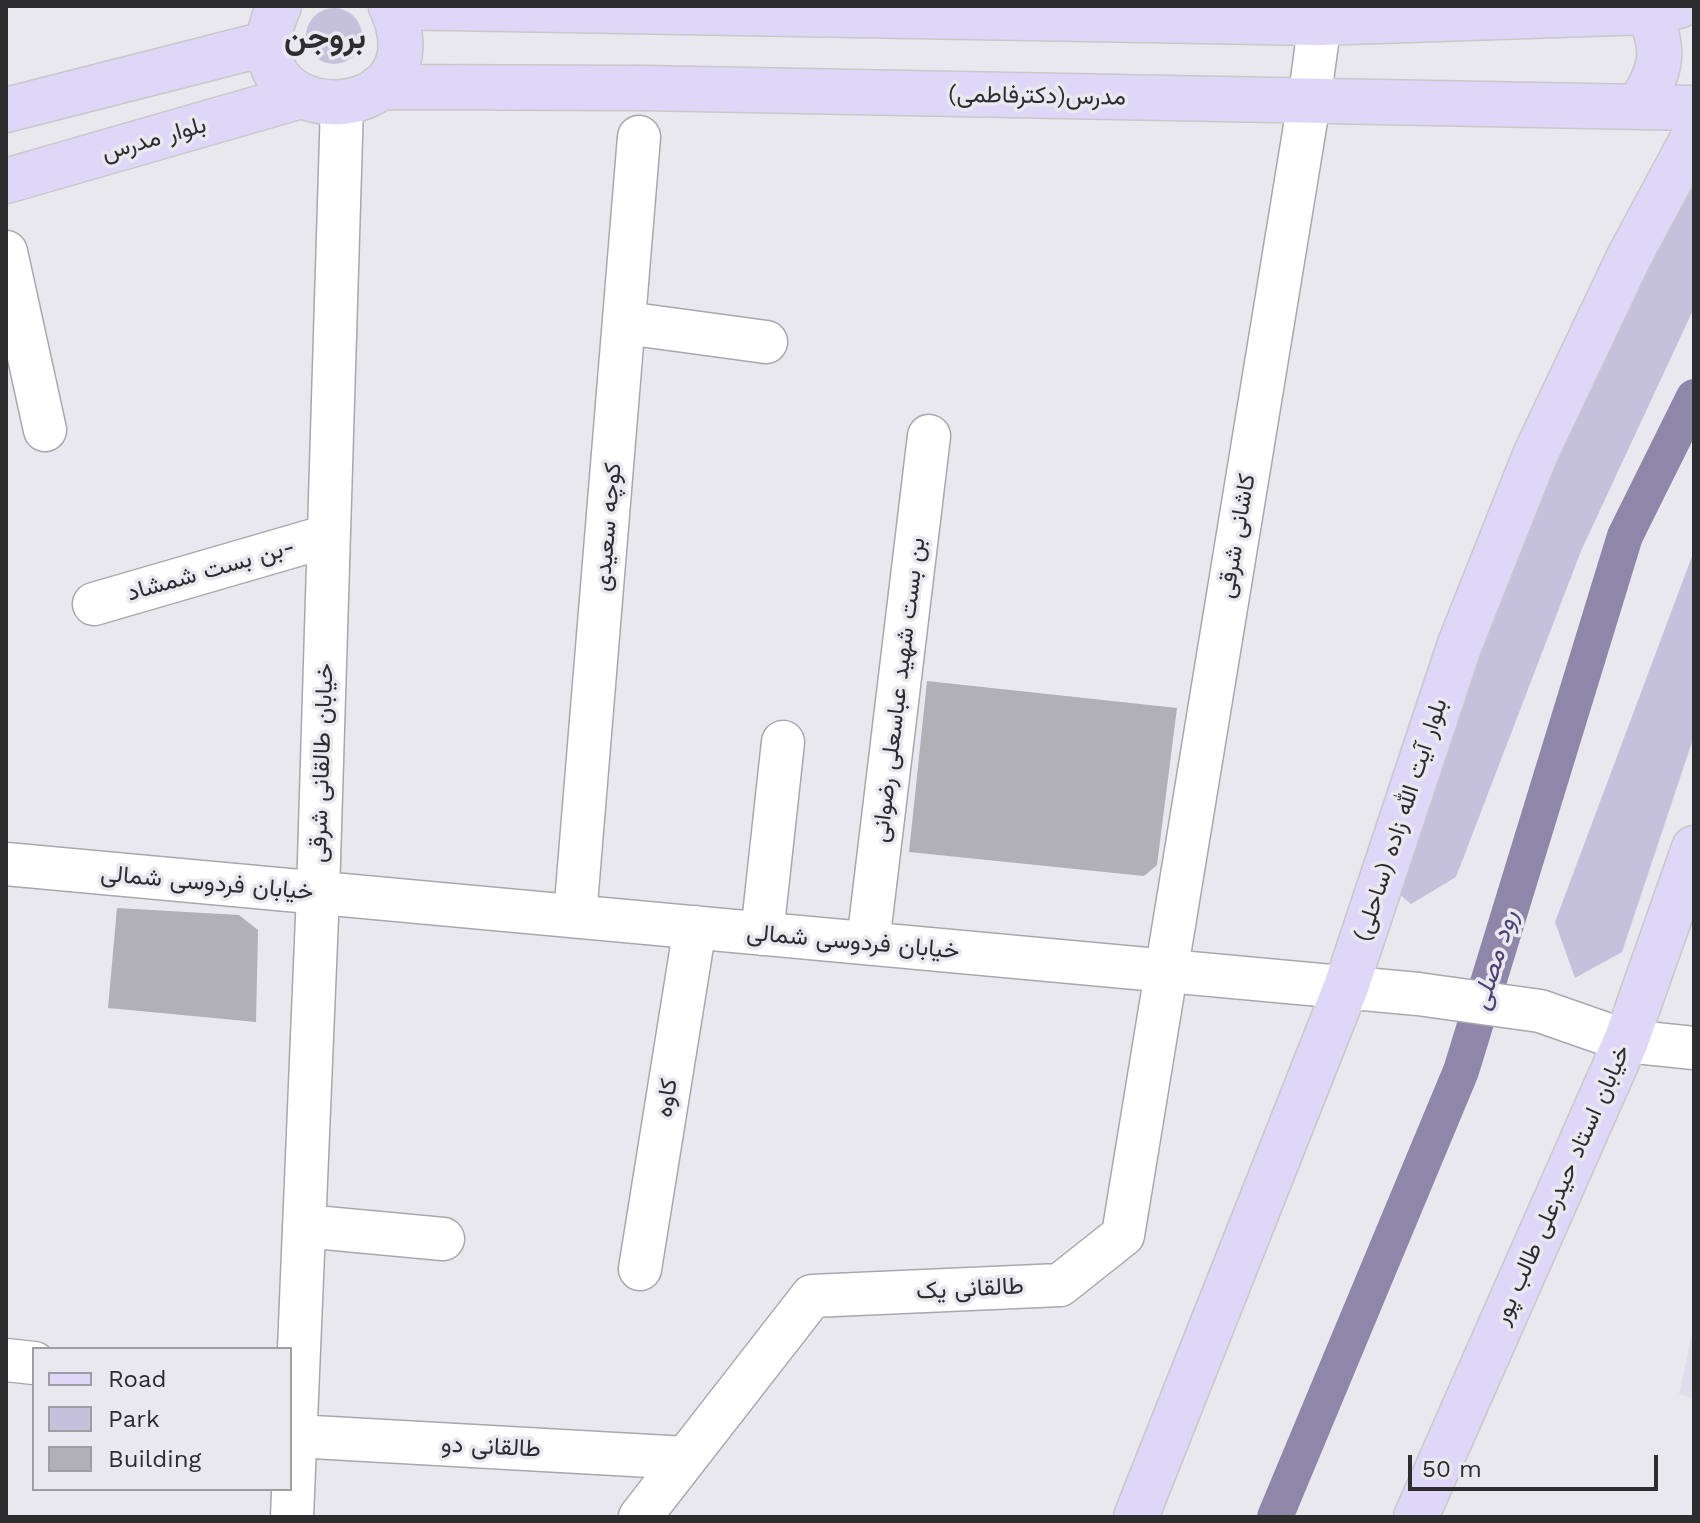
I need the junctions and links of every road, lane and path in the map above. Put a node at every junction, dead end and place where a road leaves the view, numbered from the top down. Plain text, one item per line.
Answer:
1 (391, 7) edge
2 (1664, 9) edge
3 (897, 10) edge
4 (1321, 14) edge
5 (274, 24) edge
6 (341, 96) junction
7 (1309, 102) junction
8 (1638, 107) junction
9 (1694, 108) edge
10 (6, 110) edge
11 (1694, 136) edge
12 (639, 137) dead end
13 (6, 181) edge
14 (6, 252) edge
15 (626, 323) junction
16 (766, 342) dead end
17 (45, 430) dead end
18 (929, 436) dead end
19 (328, 536) junction
20 (94, 604) dead end
21 (783, 742) dead end
22 (1694, 848) edge
23 (6, 864) edge
24 (318, 893) junction
25 (575, 916) junction
26 (695, 927) junction
27 (762, 934) junction
28 (868, 943) junction
29 (1164, 970) junction
30 (1346, 987) junction
31 (1626, 1041) junction
32 (1694, 1048) edge
33 (304, 1226) junction
34 (443, 1239) dead end
35 (640, 1269) dead end
36 (6, 1360) edge
37 (32, 1363) edge
38 (293, 1386) edge
39 (295, 1436) junction
40 (686, 1458) junction
41 (292, 1517) edge
42 (640, 1517) edge
43 (1136, 1517) edge
44 (1416, 1517) edge

1 - 3 main road
1 - 6 main road
2 - 4 main road
2 - 8 main road
3 - 4 main road
4 - 7 street, کاشانی شرقی
5 - 6 main road
5 - 10 main road
6 - 7 main road, مدرس(دکترفاطمی)
6 - 13 main road, بلوار مدرس
6 - 19 street, خیابان طالقانی شرقی
7 - 8 main road, مدرس(دکترفاطمی)
7 - 29 street, کاشانی شرقی
8 - 9 main road, مدرس(دکترفاطمی)
11 - 30 main road, بلوار آیت الله زاده (ساحلی)
12 - 15 street, کوچه سعیدی
14 - 17 street
15 - 16 street
15 - 25 street, کوچه سعیدی
18 - 28 street, بن بست شهید عباسعلی رضوانی
19 - 20 street, بن بست شمشاد-
19 - 24 street, خیابان طالقانی شرقی
21 - 27 street
22 - 31 main road, خیابان استاد حیدرعلی طالب پور
23 - 24 street, خیابان فردوسی شمالی
24 - 25 street, خیابان فردوسی شمالی
24 - 33 street, خیابان طالقانی شرقی
25 - 26 street, خیابان فردوسی شمالی
26 - 27 street, خیابان فردوسی شمالی
26 - 35 street, کاوه
27 - 28 street, خیابان فردوسی شمالی
28 - 29 street, خیابان فردوسی شمالی
29 - 30 street, خیابان فردوسی شمالی
29 - 40 street, طالقانی یک
30 - 31 street, خیابان فردوسی شمالی
30 - 43 main road, بلوار آیت الله زاده (ساحلی)
31 - 32 street, خیابان فردوسی شمالی
31 - 44 main road, خیابان استاد حیدرعلی طالب پور
33 - 34 street
33 - 38 street, خیابان طالقانی شرقی
36 - 37 street
38 - 39 street, خیابان طالقانی شرقی
39 - 40 street, طالقانی دو
39 - 41 street, خیابان طالقانی شرقی
40 - 42 street, طالقانی یک

